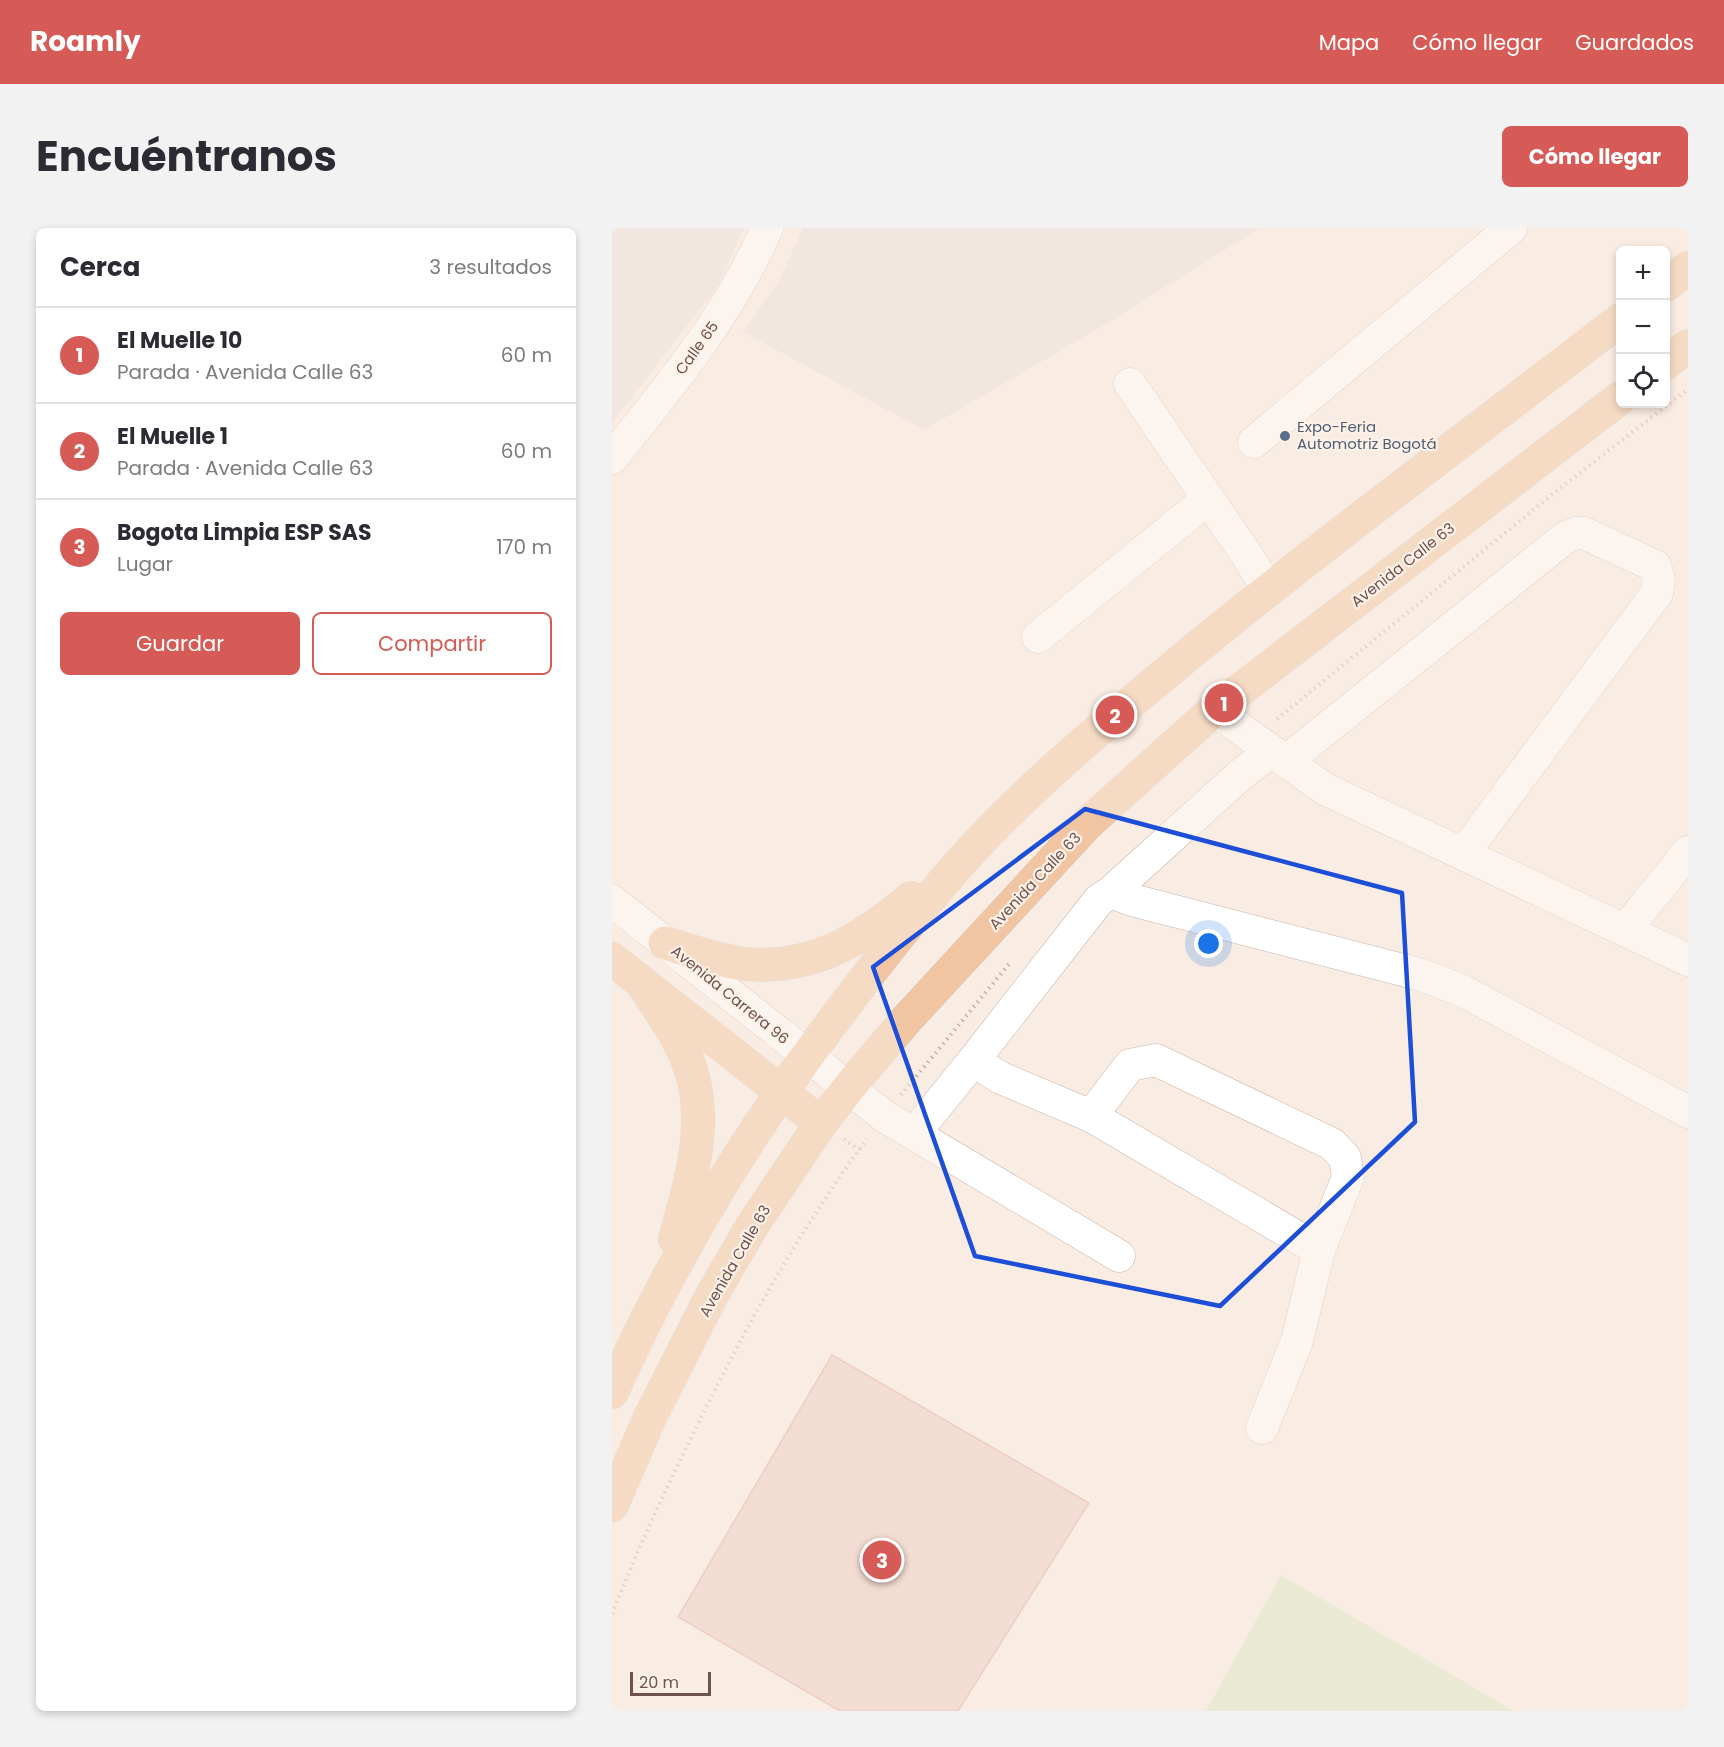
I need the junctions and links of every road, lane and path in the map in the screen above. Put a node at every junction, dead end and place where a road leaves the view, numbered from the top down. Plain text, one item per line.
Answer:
1 (767, 228) edge
2 (1512, 228) edge
3 (1688, 268) edge
4 (1670, 281) edge
5 (1616, 323) edge
6 (1688, 346) edge
7 (1670, 359) edge
8 (1130, 384) dead end
9 (1616, 401) edge
10 (1254, 442) dead end
11 (612, 459) edge
12 (1208, 499) junction
13 (1268, 589) junction
14 (1038, 637) dead end
15 (1214, 710) junction
16 (1278, 756) junction
17 (982, 840) junction
18 (1688, 852) edge
19 (1463, 854) junction
20 (1111, 891) junction
21 (612, 901) edge
22 (1625, 930) junction
23 (665, 943) junction
24 (612, 959) edge
25 (1688, 960) edge
26 (642, 983) junction
27 (807, 1056) junction
28 (974, 1061) junction
29 (848, 1088) junction
30 (780, 1092) junction
31 (1688, 1112) edge
32 (1091, 1116) junction
33 (821, 1123) junction
34 (914, 1134) junction
35 (1319, 1250) junction
36 (1119, 1256) dead end
37 (663, 1284) junction
38 (620, 1355) edge
39 (612, 1392) edge
40 (1262, 1428) dead end
41 (612, 1506) edge

1 - 11 street, Calle 65
2 - 10 street
3 - 4 main road
5 - 13 main road
6 - 7 main road
8 - 12 street
9 - 15 main road, Avenida Calle 63
12 - 13 street
12 - 14 street
13 - 17 main road
15 - 16 street
15 - 29 main road, Avenida Calle 63
16 - 19 street
16 - 19 street
16 - 20 street
17 - 23 main road
17 - 27 main road
18 - 22 street
19 - 22 street
20 - 28 street
20 - 31 street
21 - 23 street, Avenida Carrera 96
22 - 25 street
23 - 27 street, Avenida Carrera 96
24 - 26 main road
26 - 30 main road
26 - 37 main road
27 - 29 street, Avenida Carrera 96
27 - 30 main road
28 - 32 street
28 - 34 street
29 - 33 main road, Avenida Calle 63
29 - 34 street, Avenida Carrera 96
30 - 33 main road
30 - 37 main road
32 - 35 street
32 - 35 street
33 - 41 main road, Avenida Calle 63
34 - 36 street, Avenida Carrera 96
35 - 40 street
37 - 38 main road
38 - 39 main road

